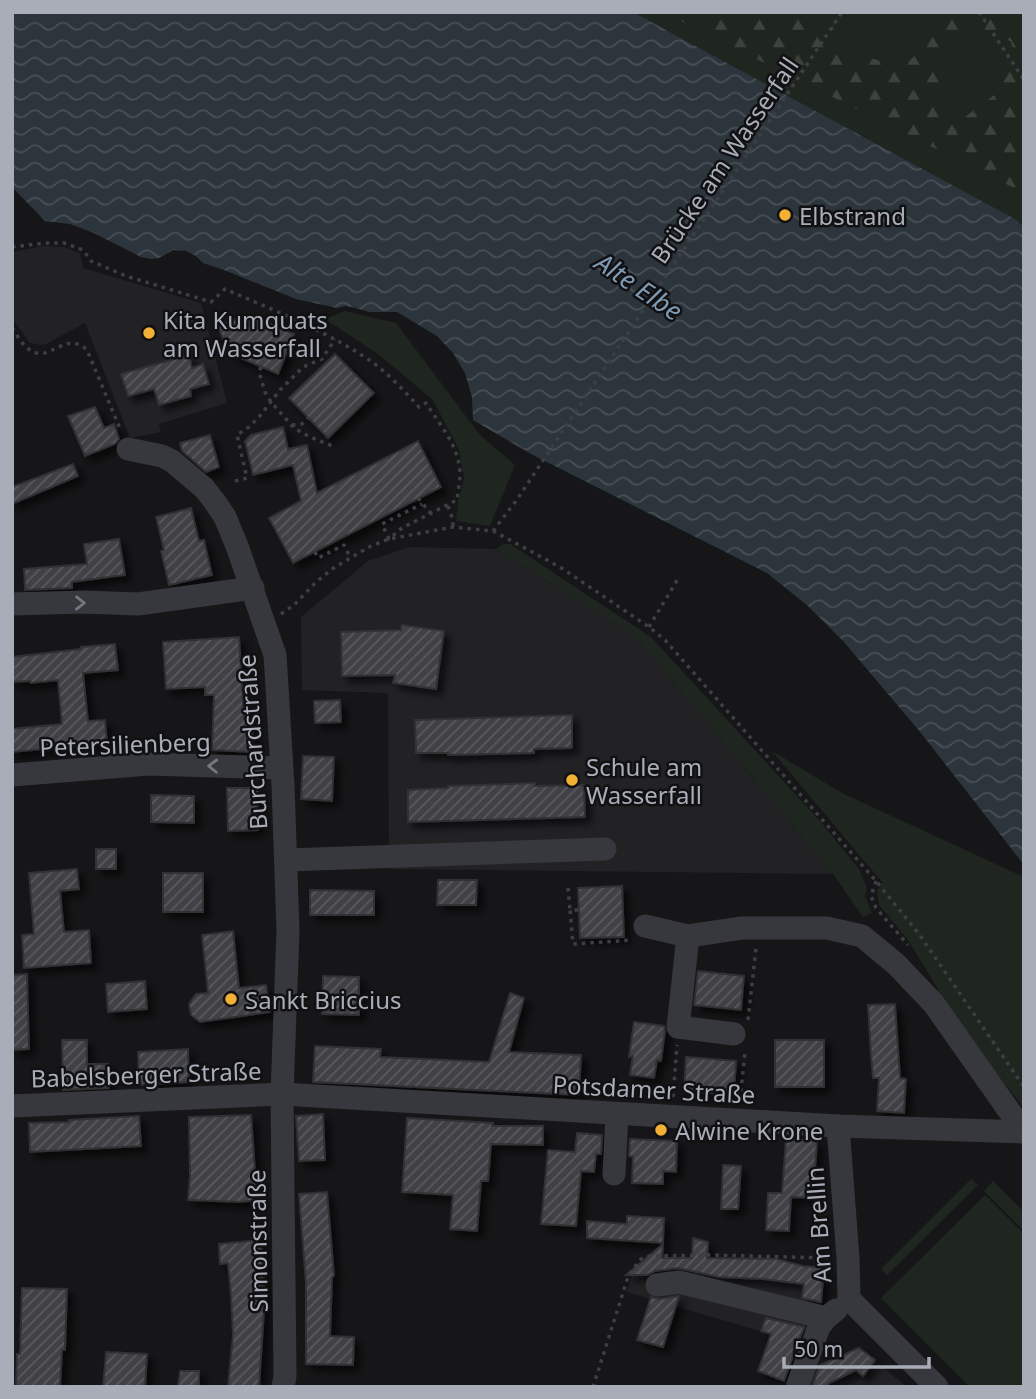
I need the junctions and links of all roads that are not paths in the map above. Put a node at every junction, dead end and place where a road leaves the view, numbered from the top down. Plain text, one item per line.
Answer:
1 (128, 449) road end
2 (253, 588) junction
3 (12, 604) edge
4 (281, 768) junction
5 (12, 775) edge
6 (605, 849) dead end
7 (286, 860) junction
8 (645, 926) road end
9 (688, 936) junction
10 (734, 1034) dead end
11 (282, 1094) junction
12 (12, 1106) edge
13 (617, 1114) junction
14 (838, 1126) junction
15 (1023, 1132) edge
16 (614, 1174) dead end
17 (657, 1285) dead end
18 (849, 1299) junction
19 (826, 1318) junction
20 (284, 1387) edge
21 (797, 1387) edge
22 (937, 1387) edge

1 - 2 street, Burchardstraße
3 -> 2 street
2 - 4 street, Burchardstraße
4 -> 5 street, Petersilienberg
4 - 7 street, Burchardstraße
6 - 7 street
7 - 11 street, Burchardstraße
8 - 9 street
9 - 10 street
9 - 15 street
11 - 12 street, Babelsberger Straße
11 - 13 street, Potsdamer Straße
11 - 20 street, Simonstraße
13 - 14 street, Potsdamer Straße
13 - 16 street
14 - 15 street, Potsdamer Straße
14 - 18 street, Am Brellin
17 - 19 street
18 - 19 street, Am Brellin
18 - 22 street
19 - 21 street, Am Brellin

